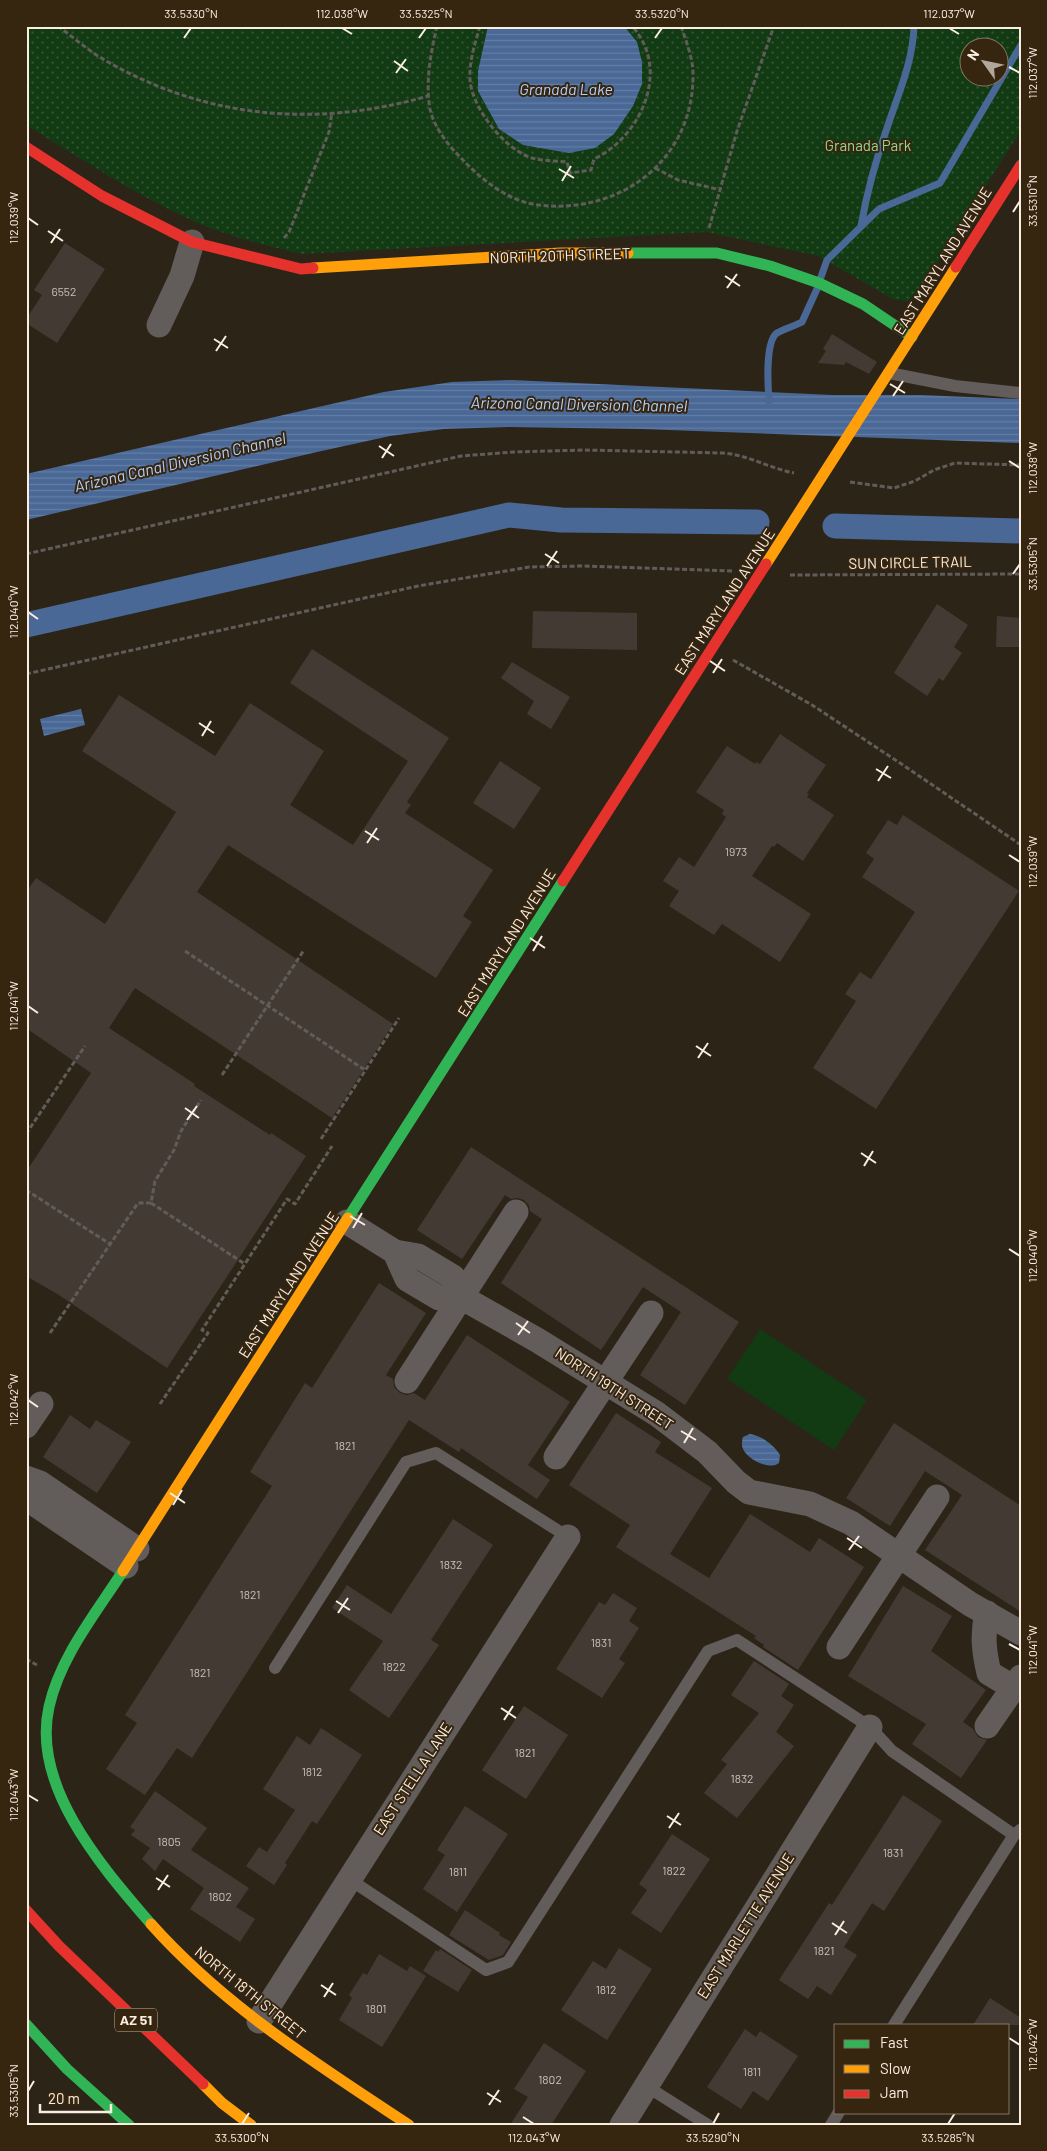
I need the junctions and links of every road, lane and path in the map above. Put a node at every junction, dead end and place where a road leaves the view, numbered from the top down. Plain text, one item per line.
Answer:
1 (58, 26) edge
2 (437, 26) edge
3 (480, 26) edge
4 (632, 26) edge
5 (681, 26) edge
6 (774, 26) edge
7 (428, 96) junction
8 (332, 112) junction
9 (26, 147) edge
10 (1021, 165) edge
11 (655, 168) junction
12 (721, 190) junction
13 (709, 229) dead end
14 (284, 238) dead end
15 (192, 242) junction
16 (159, 325) dead end
17 (912, 337) junction
18 (889, 373) junction
19 (1021, 393) edge
20 (1021, 465) edge
21 (821, 479) junction
22 (26, 554) edge
23 (728, 570) dead end
24 (1021, 574) edge
25 (799, 575) dead end
26 (713, 648) junction
27 (26, 674) edge
28 (1021, 845) edge
29 (304, 950) dead end
30 (185, 951) dead end
31 (268, 1006) junction
32 (400, 1018) dead end
33 (85, 1046) dead end
34 (365, 1070) junction
35 (222, 1075) dead end
36 (201, 1100) dead end
37 (26, 1134) edge
38 (321, 1139) dead end
39 (332, 1146) dead end
40 (26, 1190) edge
41 (151, 1203) junction
42 (516, 1212) dead end
43 (347, 1222) junction
44 (110, 1244) junction
45 (245, 1264) junction
46 (460, 1297) junction
47 (651, 1314) dead end
48 (50, 1333) dead end
49 (407, 1381) dead end
50 (604, 1382) junction
51 (41, 1404) dead end
52 (160, 1404) dead end
53 (26, 1426) edge
54 (556, 1457) dead end
55 (30, 1490) edge
56 (937, 1497) dead end
57 (568, 1537) joint
58 (899, 1555) junction
59 (132, 1557) junction
60 (987, 1613) junction
61 (1021, 1633) edge
62 (839, 1647) dead end
63 (275, 1668) dead end
64 (1017, 1682) edge
65 (987, 1726) dead end
66 (870, 1727) junction
67 (47, 1748) joint
68 (1017, 1833) edge
69 (349, 1879) junction
70 (26, 1910) edge
71 (259, 2021) junction
72 (26, 2024) edge
73 (895, 2024) edge
74 (646, 2086) junction
75 (838, 2114) edge
76 (129, 2125) edge
77 (251, 2125) edge
78 (410, 2125) edge
79 (622, 2125) edge
80 (708, 2125) edge
81 (831, 2125) edge

1 - 8 path
2 - 7 path
3 - 4 path
5 - 11 path
6 - 12 path
7 - 8 path
7 - 11 path
8 - 14 path
9 - 15 main road, NORTH 20TH STREET
10 - 17 main road, EAST MARYLAND AVENUE
11 - 12 path
12 - 13 path
15 - 16 street
15 - 17 main road, NORTH 20TH STREET
17 - 18 main road, EAST MARYLAND AVENUE
18 - 19 lane
18 - 21 main road, EAST MARYLAND AVENUE
20 - 21 path
21 - 22 path
21 - 26 main road, EAST MARYLAND AVENUE
23 - 27 path
24 - 25 path, SUN CIRCLE TRAIL
26 - 28 path
26 - 43 main road, EAST MARYLAND AVENUE
29 - 31 path
30 - 31 path
31 - 34 path
31 - 35 path
32 - 34 path
33 - 37 path
34 - 38 path
36 - 41 path
39 - 45 path
40 - 44 path
41 - 44 path
41 - 45 path
42 - 46 street
43 - 46 street
43 - 59 main road, EAST MARYLAND AVENUE
44 - 48 path
45 - 52 path
46 - 49 street
46 - 50 street, NORTH 19TH STREET
47 - 50 street
50 - 54 street
50 - 58 street, NORTH 19TH STREET
51 - 53 street
55 - 59 street
56 - 58 street
57 - 63 lane
57 - 69 street, EAST STELLA LANE
58 - 60 street, NORTH 19TH STREET
58 - 62 street
59 - 67 main road, EAST MARYLAND AVENUE
60 - 61 street, NORTH 19TH STREET
60 - 64 street
64 - 65 street
66 - 68 lane
66 - 69 lane
66 - 74 street, EAST MARLETTE AVENUE
67 - 71 main road, NORTH 18TH STREET
68 - 73 lane
69 - 71 street, EAST STELLA LANE
70 - 77 main road, AZ 51
71 - 78 main road, NORTH 18TH STREET
72 - 76 main road
74 - 79 street, EAST MARLETTE AVENUE
74 - 80 lane
75 - 81 lane

